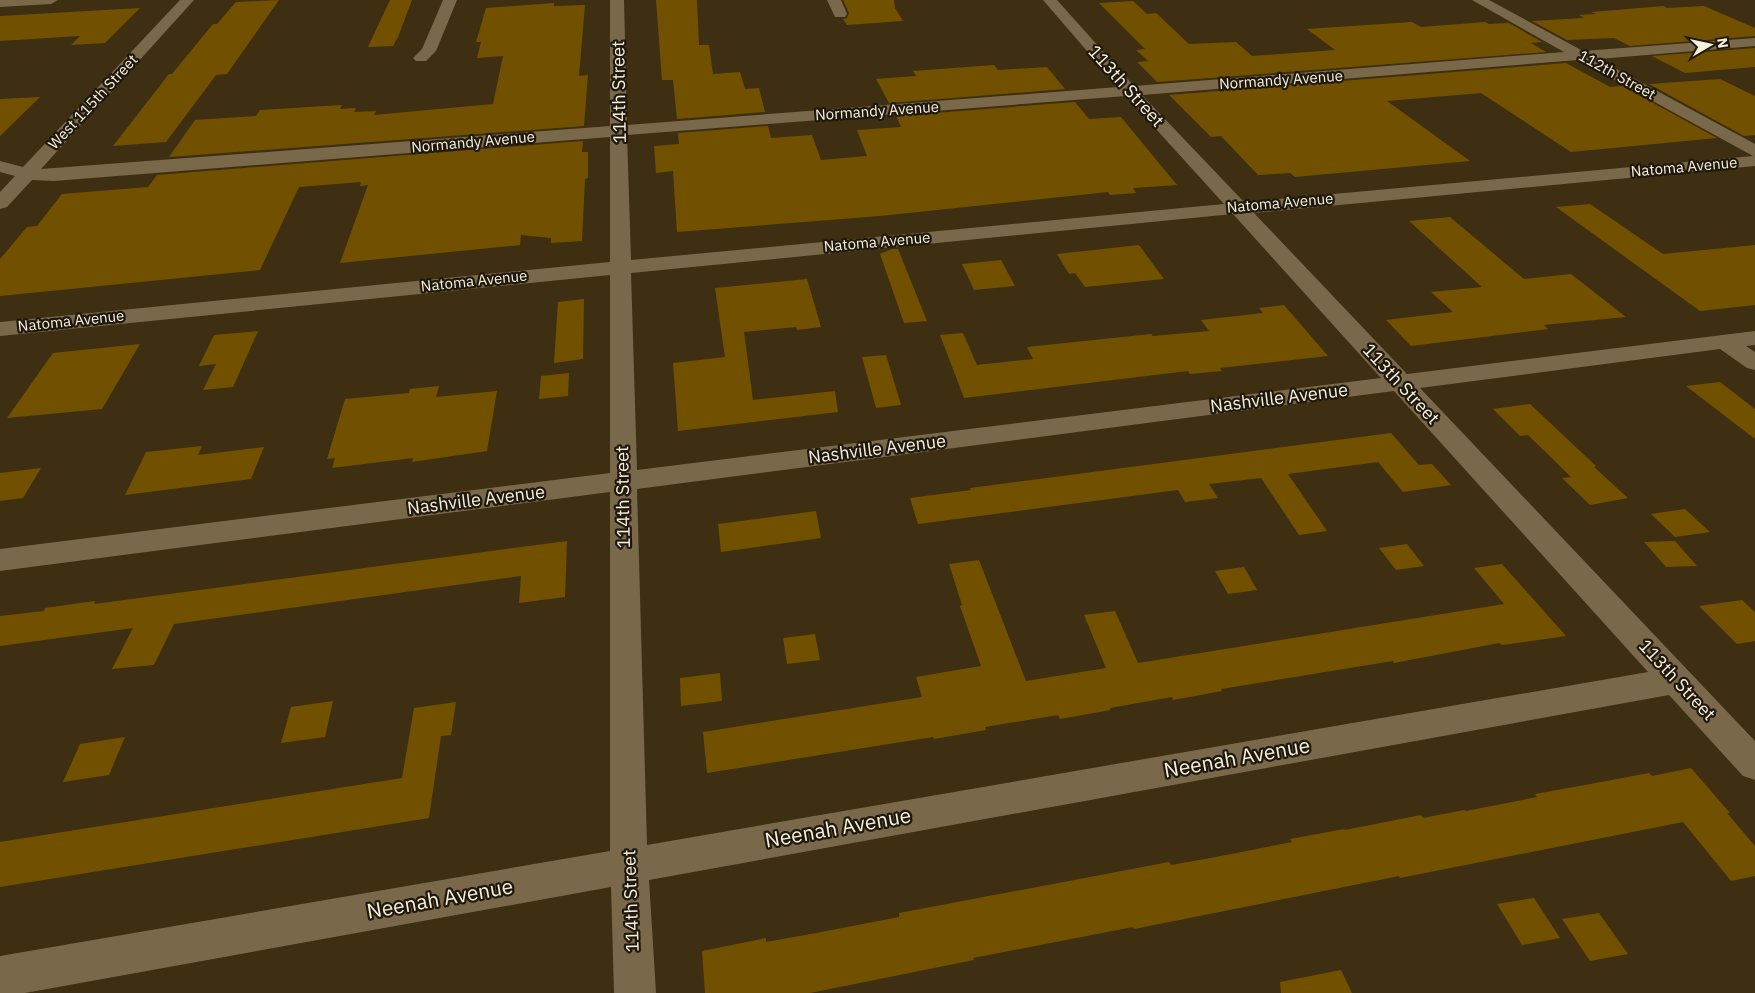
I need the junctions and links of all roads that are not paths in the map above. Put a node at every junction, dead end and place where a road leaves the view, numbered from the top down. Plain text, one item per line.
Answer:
1 (50, 0) edge
2 (187, 0) edge
3 (450, 0) edge
4 (617, 0) edge
5 (834, 0) edge
6 (1050, 0) edge
7 (1479, 0) edge
8 (0, 3) edge
9 (840, 14) dead end
10 (1755, 42) edge
11 (1583, 56) junction
12 (421, 58) dead end
13 (1130, 92) junction
14 (621, 130) junction
15 (1755, 151) edge
16 (1755, 161) edge
17 (0, 166) edge
18 (28, 174) junction
19 (0, 204) edge
20 (1237, 207) junction
21 (621, 266) junction
22 (0, 329) edge
23 (1755, 338) edge
24 (1725, 342) junction
25 (1755, 363) edge
26 (1400, 383) junction
27 (623, 481) junction
28 (0, 560) edge
29 (1677, 680) junction
30 (1755, 765) edge
31 (630, 865) junction
32 (0, 977) edge
33 (635, 993) edge

1 - 8 street
2 - 18 street, West 115th Street
3 - 12 street
4 - 14 street, 114th Street
5 - 9 street
6 - 13 street, 113th Street
7 - 11 street, 112th Street
10 - 11 street, Normandy Avenue
11 - 13 street, Normandy Avenue
11 - 15 street, 112th Street
13 - 14 street, Normandy Avenue
13 - 20 street, 113th Street
14 - 18 street, Normandy Avenue
14 - 21 street, 114th Street
16 - 20 street, Natoma Avenue
17 - 18 street, Normandy Avenue
18 - 19 street, West 115th Street
20 - 21 street, Natoma Avenue
20 - 26 street, 113th Street
21 - 22 street, Natoma Avenue
21 - 27 street, 114th Street
23 - 24 street, Nashville Avenue
24 - 25 street
24 - 26 street, Nashville Avenue
26 - 27 street, Nashville Avenue
26 - 29 street, 113th Street
27 - 28 street, Nashville Avenue
27 - 31 street, 114th Street
29 - 30 street, 113th Street
29 - 31 street, Neenah Avenue
31 - 32 street, Neenah Avenue
31 - 33 street, 114th Street

